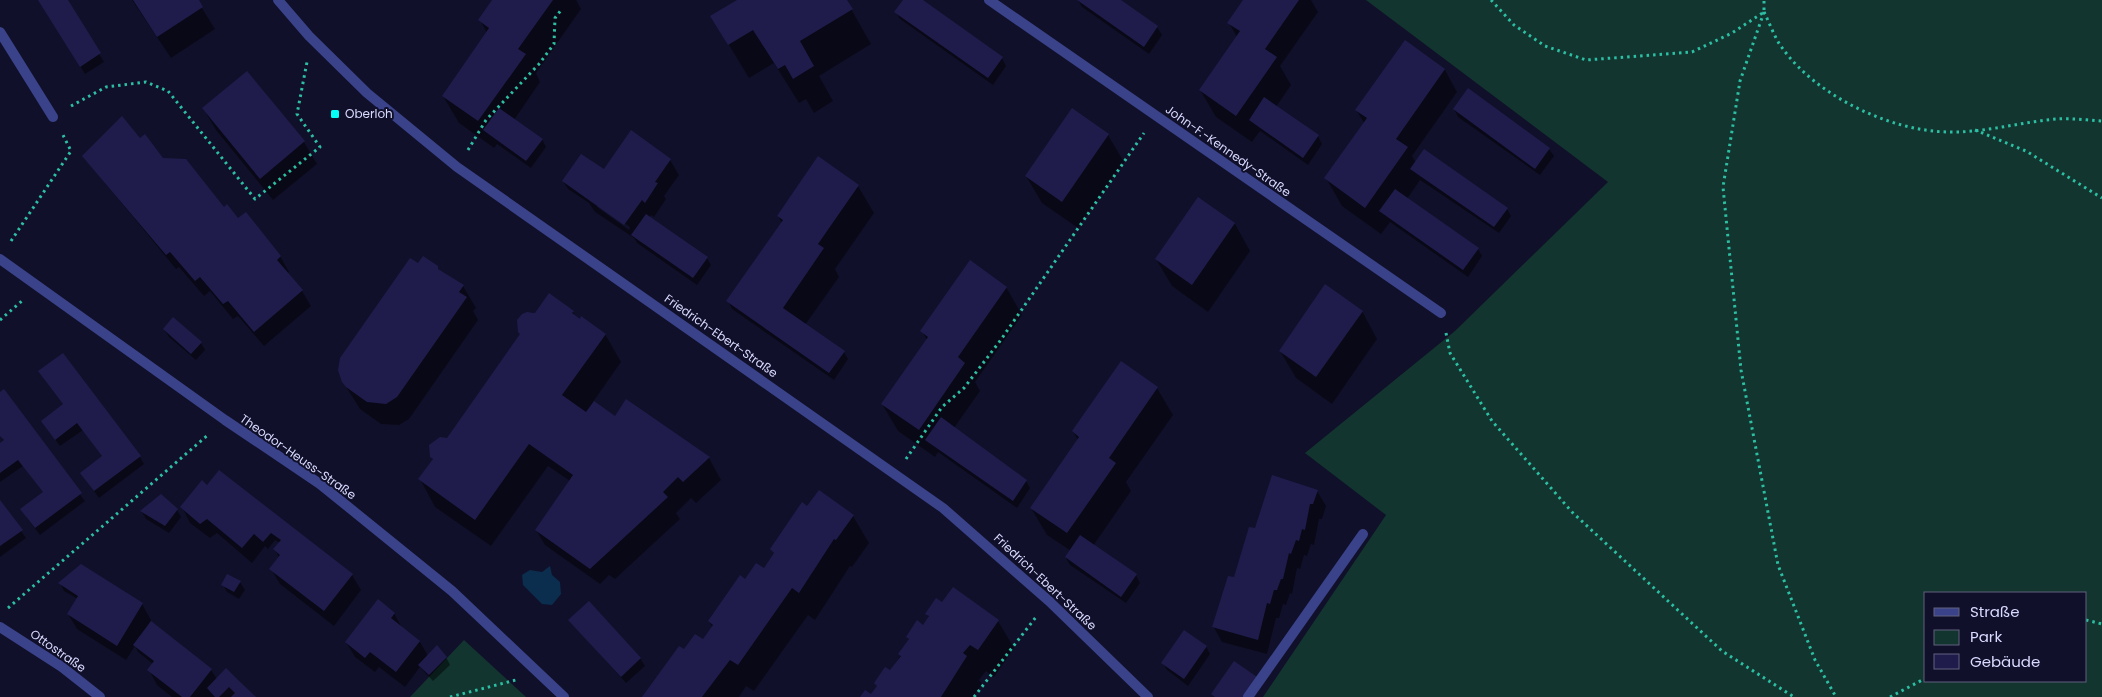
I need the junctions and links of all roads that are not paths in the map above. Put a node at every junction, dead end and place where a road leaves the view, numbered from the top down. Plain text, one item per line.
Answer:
1 (278, 0) edge
2 (989, 0) edge
3 (1003, 4) edge
4 (0, 32) edge
5 (53, 117) road end
6 (0, 259) edge
7 (1441, 313) road end
8 (1364, 534) dead end
9 (0, 627) edge
10 (100, 697) edge
11 (564, 697) edge
12 (1148, 697) edge
13 (1248, 697) edge

1 - 12 street, Friedrich-Ebert-Straße
2 - 3 street, John-F.-Kennedy-Straße
3 - 7 street, John-F.-Kennedy-Straße
4 - 5 street
6 - 11 street, Theodor-Heuss-Straße
8 - 13 street
9 - 10 street, Ottostraße

